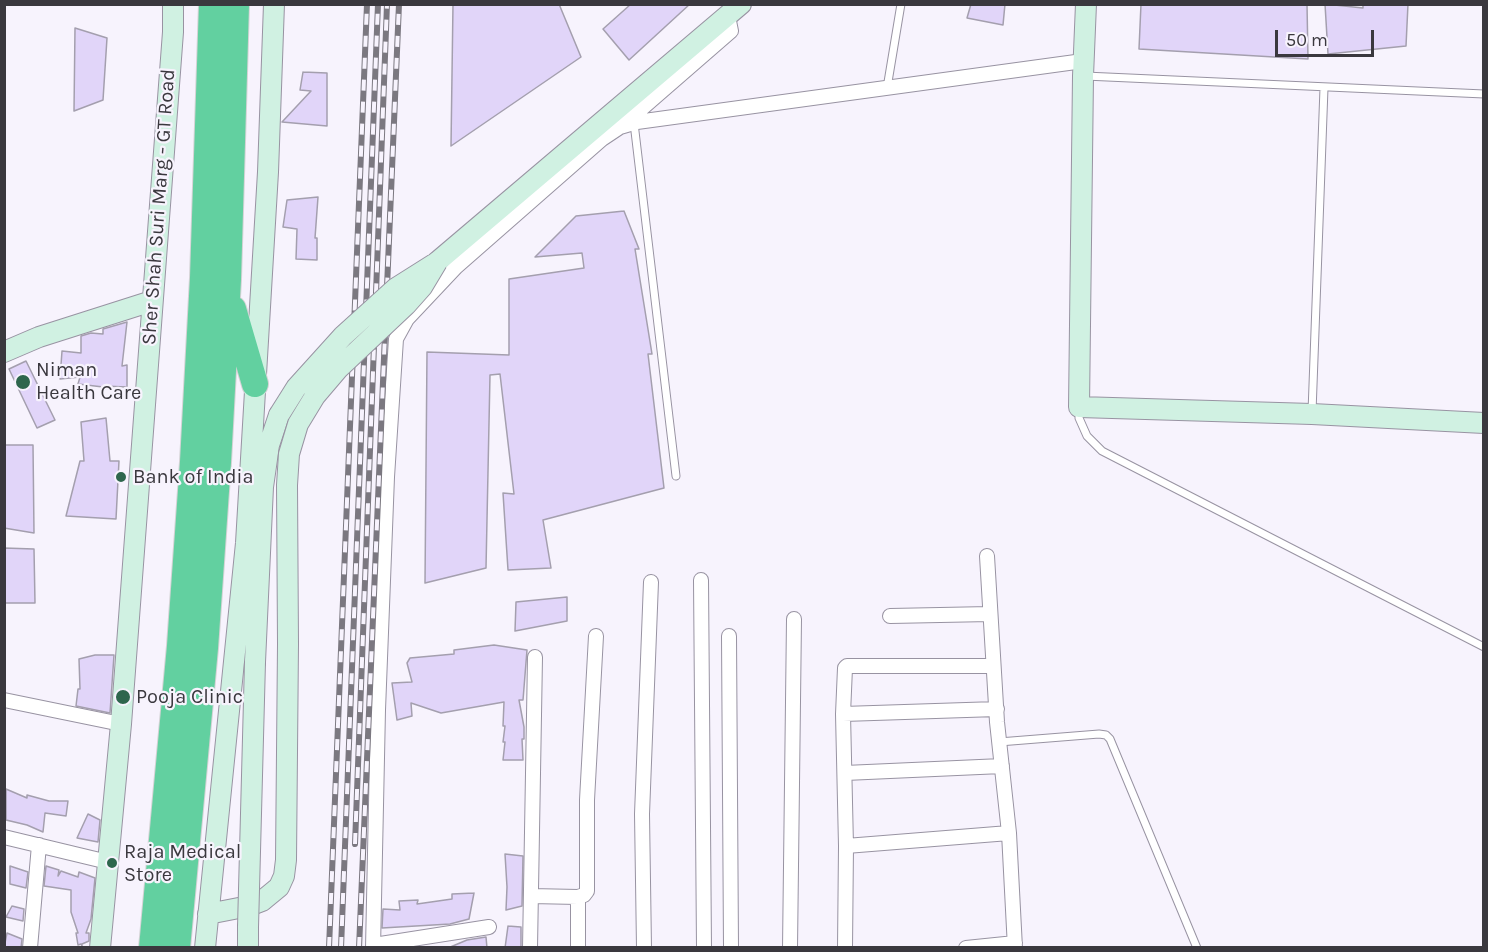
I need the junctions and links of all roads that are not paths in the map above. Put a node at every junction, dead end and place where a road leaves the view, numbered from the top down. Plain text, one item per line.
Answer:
1 (173, 4) edge
2 (212, 4) edge
3 (236, 4) edge
4 (274, 4) edge
5 (901, 4) edge
6 (1086, 4) edge
7 (734, 10) edge
8 (1083, 69) junction
9 (887, 88) junction
10 (1324, 88) junction
11 (1484, 94) edge
12 (634, 123) junction
13 (620, 127) junction
14 (437, 262) junction
15 (227, 292) junction
16 (152, 301) junction
17 (4, 352) edge
18 (255, 384) junction
19 (1079, 406) junction
20 (1312, 414) junction
21 (1484, 423) edge
22 (676, 476) dead end
23 (987, 556) dead end
24 (701, 580) dead end
25 (651, 582) dead end
26 (990, 614) junction
27 (890, 616) dead end
28 (794, 619) dead end
29 (596, 636) dead end
30 (729, 636) dead end
31 (1484, 647) edge
32 (535, 657) dead end
33 (993, 666) junction
34 (4, 700) edge
35 (997, 709) junction
36 (843, 714) junction
37 (121, 724) junction
38 (999, 742) junction
39 (1002, 766) junction
40 (844, 773) junction
41 (1009, 833) junction
42 (4, 837) edge
43 (39, 845) junction
44 (846, 846) junction
45 (108, 861) junction
46 (531, 896) junction
47 (578, 897) junction
48 (208, 914) junction
49 (489, 927) dead end
50 (1015, 945) edge
51 (374, 946) edge
52 (30, 948) edge
53 (99, 948) edge
54 (152, 948) edge
55 (177, 948) edge
56 (205, 948) edge
57 (248, 948) edge
58 (530, 948) edge
59 (578, 948) edge
60 (644, 948) edge
61 (704, 948) edge
62 (731, 948) edge
63 (790, 948) edge
64 (845, 948) edge
65 (966, 948) edge
66 (1197, 948) edge

1 - 16 street, Sher Shah Suri Marg - GT Road
2 - 54 highway, Sher Shah Suri Marg - GT Road
3 - 15 highway
4 - 18 street
5 - 9 lane
6 - 8 street
7 - 13 street
7 - 14 street
8 - 9 street
8 - 10 lane
8 - 19 street
9 - 12 street
10 - 11 lane
10 - 20 lane
12 - 13 street
12 - 22 lane
13 - 51 street
14 - 48 street, bridge
14 - 57 street, bridge
15 - 18 highway
15 - 55 highway
16 - 17 street
16 - 37 street, Sher Shah Suri Marg - GT Road
18 - 48 street
19 - 20 street
19 - 31 lane
20 - 21 street
23 - 26 street
24 - 61 street
25 - 60 street
26 - 27 street
26 - 33 street
28 - 63 street
29 - 47 street
30 - 62 street
32 - 46 street
33 - 35 street
33 - 36 street
34 - 37 street
35 - 36 street
35 - 38 street
36 - 40 street
37 - 45 street, Sher Shah Suri Marg - GT Road
38 - 39 street
38 - 66 lane
39 - 40 street
39 - 41 street
40 - 44 street
41 - 44 street
41 - 50 street
42 - 43 street
43 - 45 street
43 - 52 street
44 - 64 street
45 - 53 street, Sher Shah Suri Marg - GT Road
46 - 47 street
46 - 58 street
47 - 59 street
48 - 56 street
49 - 51 street
50 - 65 street

